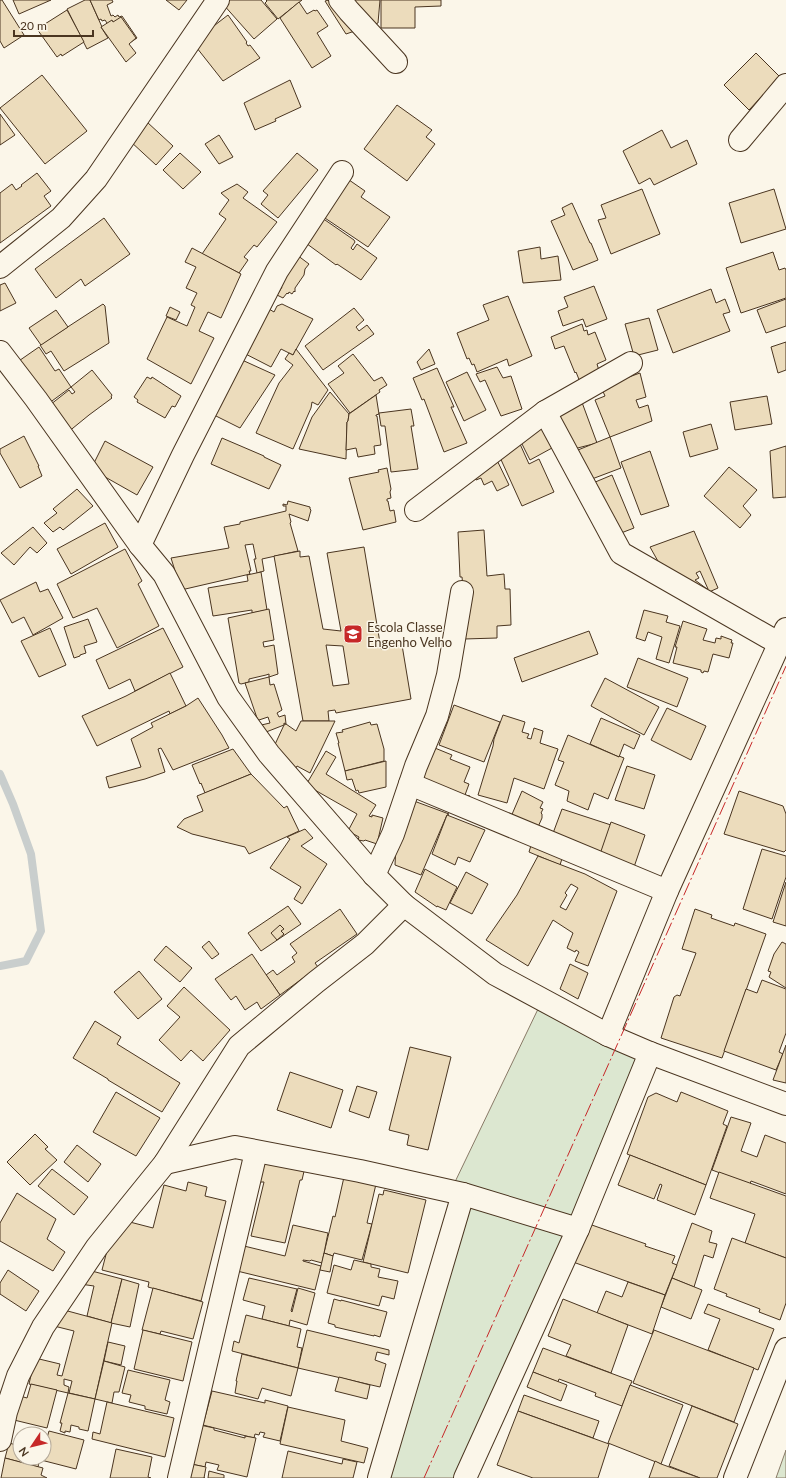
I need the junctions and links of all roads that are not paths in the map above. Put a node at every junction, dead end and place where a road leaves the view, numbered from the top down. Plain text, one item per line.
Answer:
1 (218, 0) edge
2 (340, 0) edge
3 (396, 62) dead end
4 (786, 86) edge
5 (740, 140) dead end
6 (342, 172) dead end
7 (0, 267) edge
8 (0, 352) edge
9 (631, 363) dead end
10 (544, 412) junction
11 (416, 510) dead end
12 (140, 544) junction
13 (462, 592) dead end
14 (783, 637) edge
15 (410, 784) junction
16 (374, 875) junction
17 (667, 891) junction
18 (404, 905) junction
19 (608, 1035) junction
20 (650, 1053) junction
21 (786, 1104) edge
22 (256, 1152) junction
23 (165, 1163) junction
24 (463, 1194) junction
25 (578, 1229) junction
26 (786, 1349) edge
27 (0, 1440) edge
28 (179, 1478) edge
29 (379, 1478) edge
30 (466, 1478) edge
31 (735, 1478) edge

1 - 7 street
2 - 3 street
4 - 5 street
6 - 12 street
8 - 12 street
9 - 10 street
10 - 11 street
10 - 14 street
12 - 16 street
13 - 15 street
14 - 17 street
15 - 16 street
15 - 17 street
16 - 18 street
17 - 19 street
18 - 19 street
18 - 23 street
19 - 20 street
20 - 21 street
20 - 25 street
22 - 23 street
22 - 24 street
22 - 28 street
23 - 27 street
24 - 25 street
24 - 29 street
25 - 30 street
26 - 31 street

